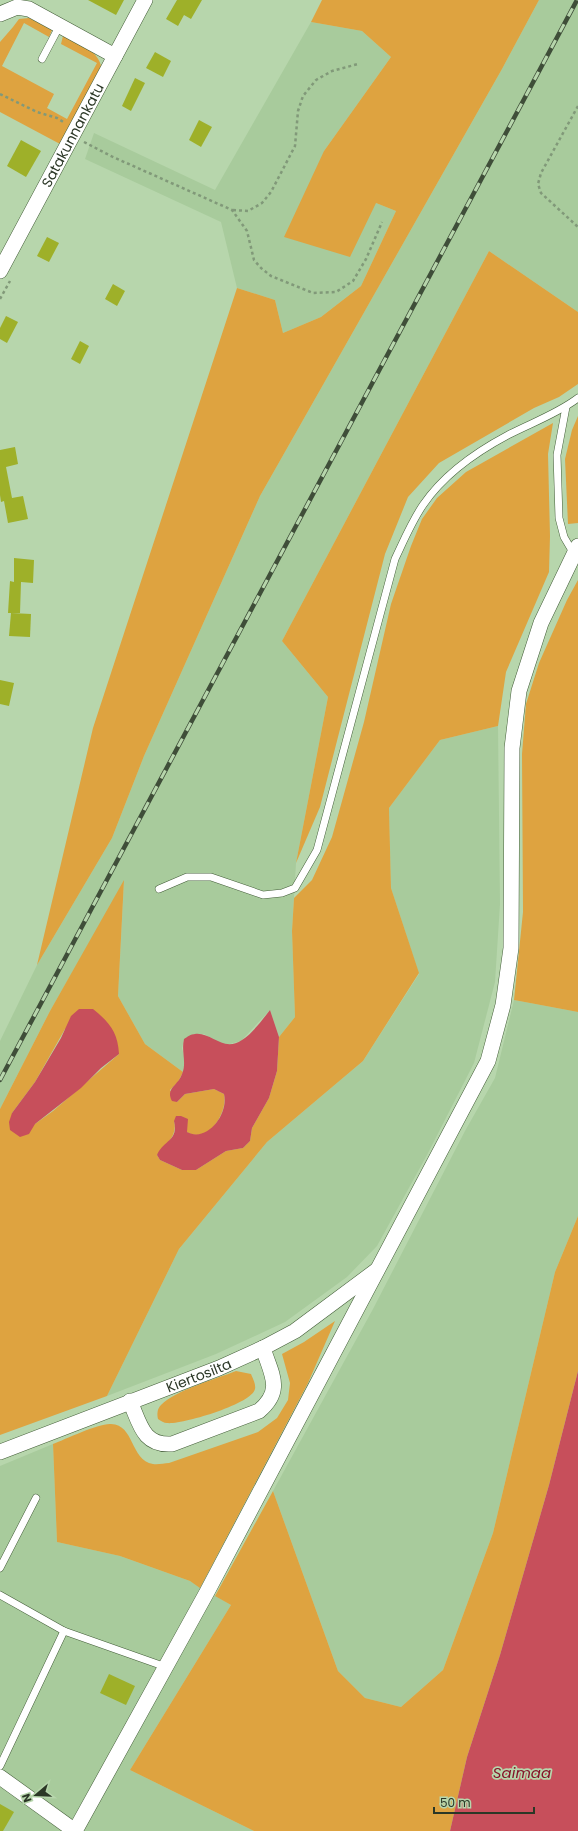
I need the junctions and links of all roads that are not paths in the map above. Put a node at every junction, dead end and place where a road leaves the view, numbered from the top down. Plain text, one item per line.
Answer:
1 (145, 0) edge
2 (24, 4) edge
3 (0, 14) edge
4 (60, 25) junction
5 (115, 56) junction
6 (42, 58) dead end
7 (0, 271) edge
8 (578, 398) edge
9 (566, 407) junction
10 (576, 550) edge
11 (159, 889) dead end
12 (380, 1268) junction
13 (262, 1348) junction
14 (130, 1401) junction
15 (0, 1452) edge
16 (36, 1498) dead end
17 (0, 1568) edge
18 (0, 1595) edge
19 (64, 1631) junction
20 (166, 1667) junction
21 (0, 1766) edge
22 (0, 1777) edge
23 (75, 1831) edge

1 - 5 street, Satakunnankatu
2 - 3 street
2 - 4 street
4 - 5 street
4 - 6 lane
5 - 7 street, Satakunnankatu
8 - 9 lane
9 - 10 lane
9 - 11 lane
10 - 12 street
12 - 13 street, Kiertosilta
12 - 20 street
13 - 14 street, Kiertosilta
13 - 14 street
14 - 15 street, Kiertosilta
16 - 17 lane
18 - 19 lane
19 - 20 lane
19 - 21 lane
20 - 23 street
22 - 23 street

